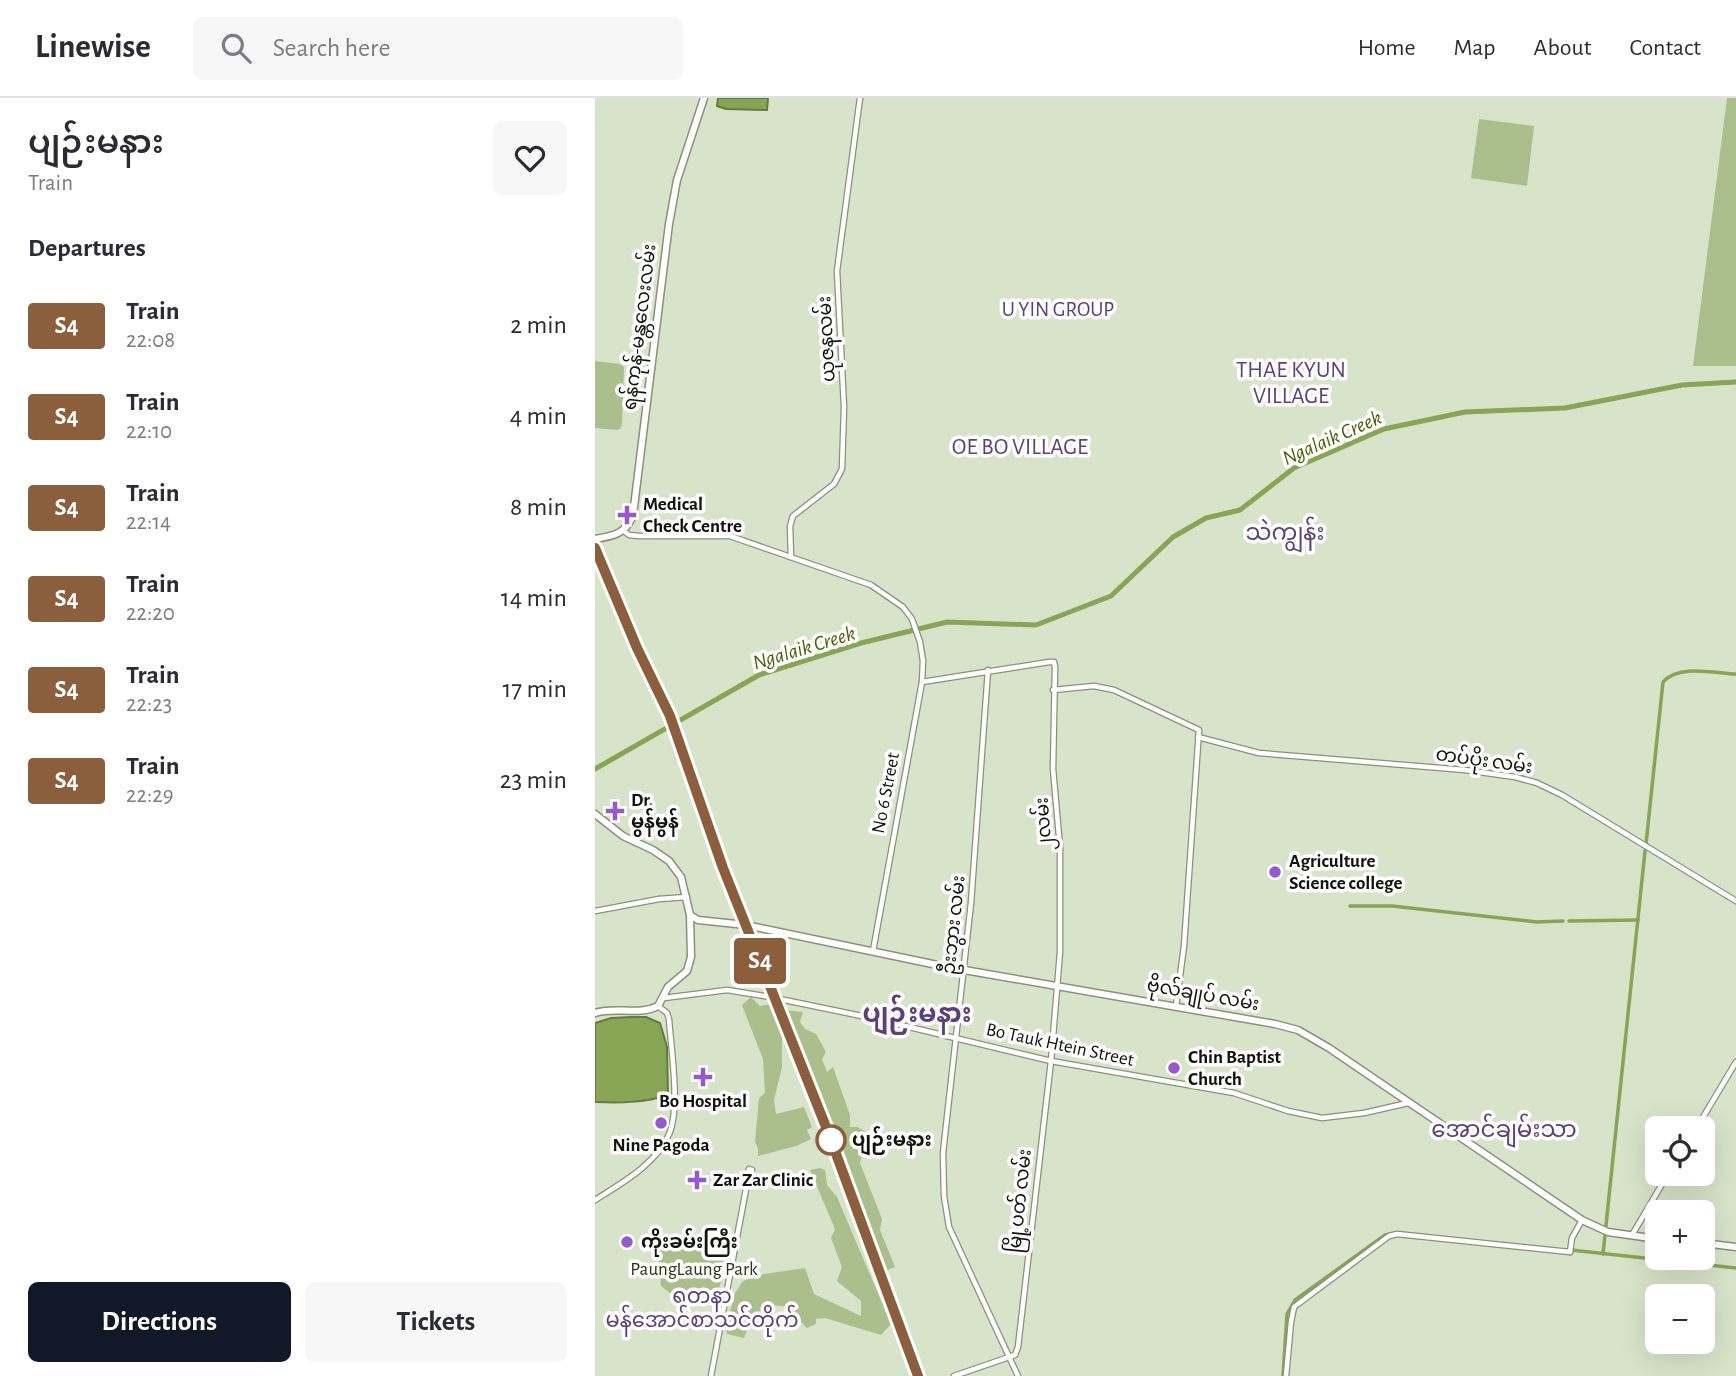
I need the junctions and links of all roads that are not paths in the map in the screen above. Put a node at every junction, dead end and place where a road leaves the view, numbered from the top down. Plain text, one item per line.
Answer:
1 (704, 98) edge
2 (860, 98) edge
3 (624, 531) junction
4 (595, 539) edge
5 (791, 557) junction
6 (988, 670) junction
7 (922, 682) junction
8 (1053, 690) junction
9 (1198, 737) junction
10 (595, 814) edge
11 (687, 897) junction
12 (1736, 901) edge
13 (595, 911) edge
14 (690, 915) junction
15 (873, 951) junction
16 (964, 970) junction
17 (1057, 985) junction
18 (664, 998) junction
19 (658, 1006) junction
20 (1176, 1006) junction
21 (595, 1013) edge
22 (955, 1037) junction
23 (1051, 1061) junction
24 (1736, 1062) edge
25 (1408, 1103) junction
26 (1704, 1116) edge
27 (750, 1173) dead end
28 (1661, 1186) edge
29 (595, 1200) edge
30 (1582, 1220) junction
31 (1632, 1236) junction
32 (1645, 1238) edge
33 (1715, 1244) edge
34 (1736, 1247) edge
35 (1009, 1356) junction
36 (711, 1376) edge
37 (954, 1376) edge
38 (1018, 1376) edge
39 (1286, 1376) edge

1 - 3 main road, ရန်ကုန်-မန္တလေးလမ်း
2 - 5 street, ယုဇနလမ်း
3 - 4 main road
3 - 5 street
5 - 7 street, No 6 Street
6 - 7 street
6 - 8 street, ၂လမ်း
6 - 16 street, ဦးဘွား လမ်း
7 - 15 street, No 6 Street
8 - 9 street
8 - 17 street, ၂လမ်း
9 - 12 street, တပ်ပိုး လမ်း
9 - 20 street
10 - 11 main road
11 - 13 street
11 - 14 main road
14 - 15 main road, ဗိုလ်ချုပ် လမ်း
14 - 18 main road
15 - 16 main road, ဗိုလ်ချုပ် လမ်း
16 - 17 main road, ဗိုလ်ချုပ် လမ်း
16 - 22 street, ဦးဘွား လမ်း
17 - 20 main road, ဗိုလ်ချုပ် လမ်း
17 - 23 street, မြို့ပတ် လမ်း
18 - 19 main road
18 - 22 street, Bo Tauk Htein Street
19 - 21 main road
19 - 29 street
20 - 25 main road, ဗိုလ်ချုပ် လမ်း
22 - 23 street, Bo Tauk Htein Street
22 - 35 street, ဦးဘွား လမ်း
23 - 25 street, Bo Tauk Htein Street
23 - 35 street, မြို့ပတ် လမ်း
24 - 26 street
25 - 30 main road, ဗိုလ်ချုပ် လမ်း
27 - 36 street
28 - 31 street
30 - 31 main road, ဗိုလ်ချုပ် လမ်း
30 - 39 street
31 - 32 main road, ဗိုလ်ချုပ် လမ်း
33 - 34 main road
35 - 37 street
35 - 38 street, ဦးဘွား လမ်း

